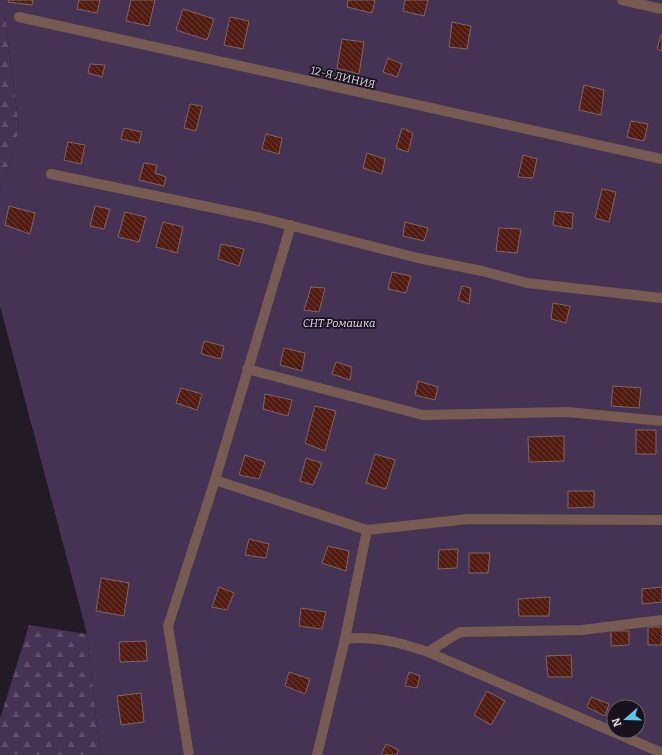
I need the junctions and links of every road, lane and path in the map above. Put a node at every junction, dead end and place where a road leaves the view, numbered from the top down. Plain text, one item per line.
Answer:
1 (622, 0) edge
2 (662, 9) edge
3 (19, 17) dead end
4 (662, 159) edge
5 (50, 174) dead end
6 (291, 225) junction
7 (662, 298) edge
8 (247, 369) junction
9 (662, 421) edge
10 (215, 480) junction
11 (662, 520) edge
12 (367, 530) junction
13 (662, 620) edge
14 (345, 639) junction
15 (428, 652) junction
16 (662, 753) edge
17 (189, 755) edge
18 (318, 755) edge

1 - 2 street
3 - 4 street, 12-Я ЛИНИЯ
5 - 6 street
6 - 7 street
6 - 8 street
8 - 9 street
8 - 10 street
10 - 12 street
10 - 17 street
11 - 12 street
12 - 14 street
13 - 15 street
14 - 15 street
14 - 18 street
15 - 16 street

